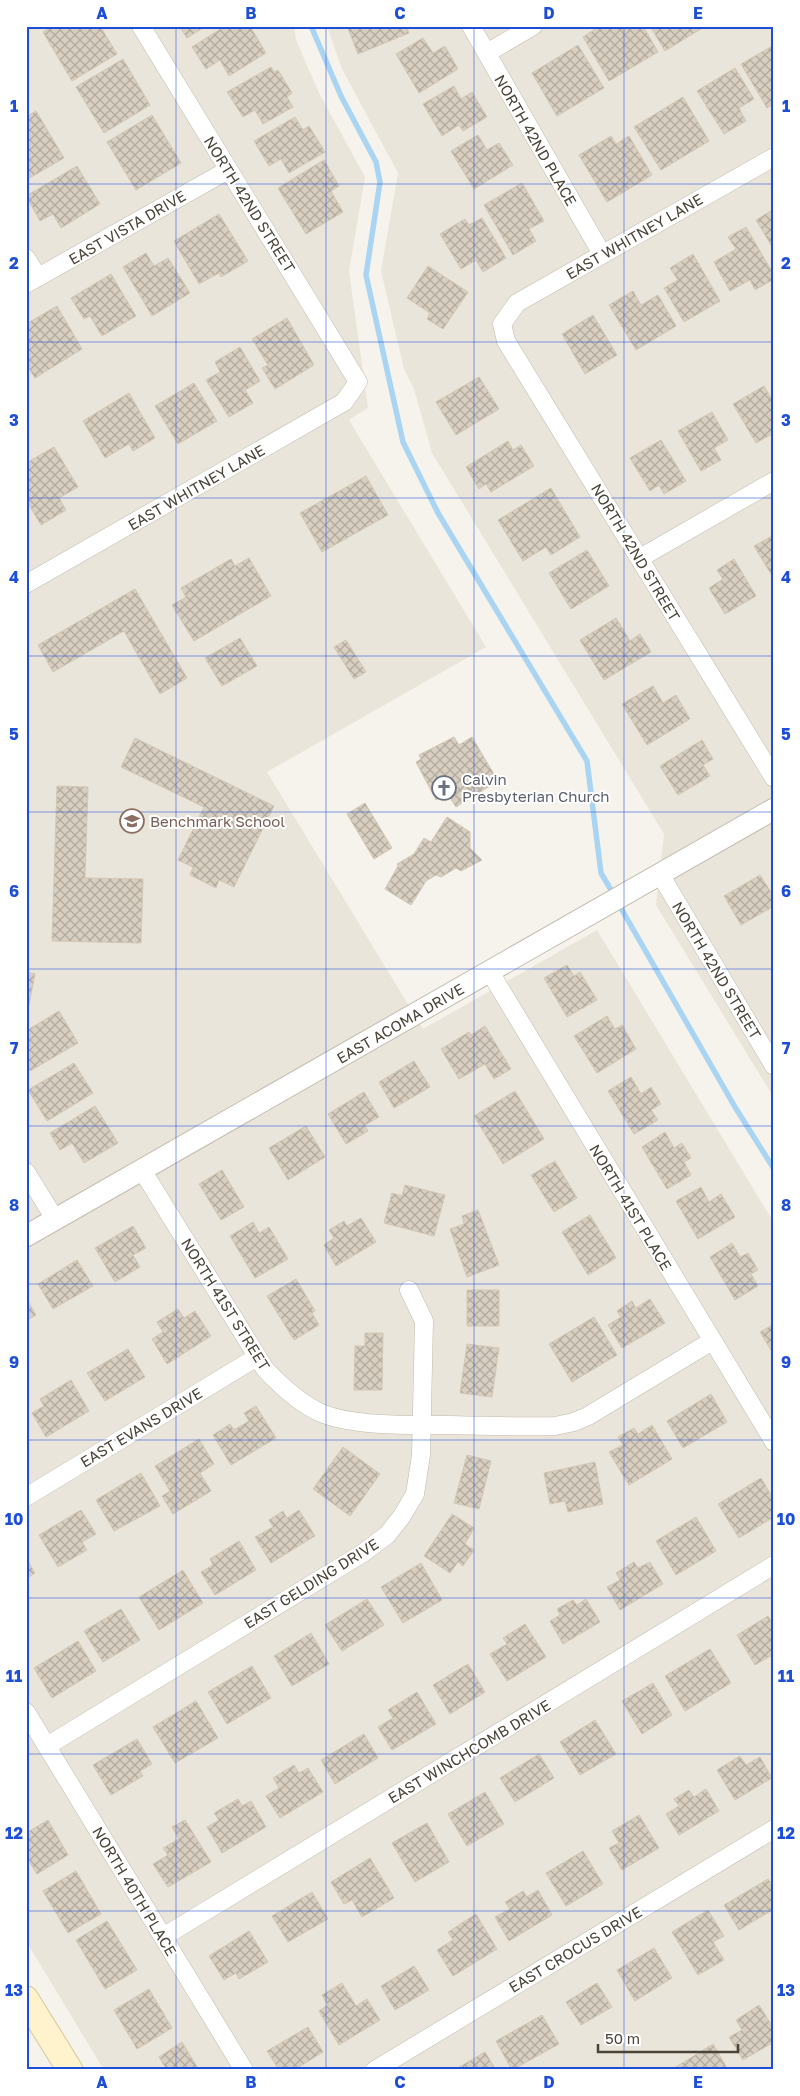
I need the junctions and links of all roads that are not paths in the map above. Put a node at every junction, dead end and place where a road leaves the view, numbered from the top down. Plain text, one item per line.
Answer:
1 (140, 26) edge
2 (471, 26) edge
3 (533, 26) edge
4 (487, 53) junction
5 (774, 157) edge
6 (228, 170) junction
7 (602, 254) junction
8 (26, 258) edge
9 (32, 281) edge
10 (502, 324) joint
11 (358, 382) joint
12 (774, 481) edge
13 (640, 558) junction
14 (26, 584) edge
15 (774, 778) edge
16 (774, 808) edge
17 (652, 878) junction
18 (490, 972) junction
19 (774, 1066) edge
20 (142, 1170) junction
21 (26, 1172) edge
22 (55, 1220) junction
23 (26, 1236) edge
24 (409, 1290) dead end
25 (712, 1341) junction
26 (256, 1357) junction
27 (421, 1426) junction
28 (774, 1442) edge
29 (26, 1497) edge
30 (774, 1565) edge
31 (26, 1712) edge
32 (47, 1746) junction
33 (774, 1829) edge
34 (163, 1937) junction
35 (26, 1998) edge
36 (70, 2070) edge
37 (244, 2070) edge
38 (375, 2070) edge

1 - 6 street, NORTH 42ND STREET
2 - 4 street, NORTH 42ND PLACE
3 - 4 street
4 - 7 street, NORTH 42ND PLACE
5 - 7 street, EAST WHITNEY LANE
6 - 9 street, EAST VISTA DRIVE
6 - 11 street, NORTH 42ND STREET
7 - 10 street, EAST WHITNEY LANE
8 - 9 street
10 - 13 street, NORTH 42ND STREET
11 - 14 street, EAST WHITNEY LANE
12 - 13 street
13 - 15 street, NORTH 42ND STREET
16 - 17 street, EAST ACOMA DRIVE
17 - 18 street, EAST ACOMA DRIVE
17 - 19 street, NORTH 42ND STREET
18 - 20 street, EAST ACOMA DRIVE
18 - 25 street, NORTH 41ST PLACE
20 - 22 street, EAST ACOMA DRIVE
20 - 26 street, NORTH 41ST STREET
21 - 22 street
22 - 23 street, EAST ACOMA DRIVE
24 - 27 street, EAST GELDING DRIVE
25 - 27 street
25 - 28 street, NORTH 41ST PLACE
26 - 27 street, NORTH 41ST STREET
26 - 29 street, EAST EVANS DRIVE
27 - 32 street, EAST GELDING DRIVE
30 - 34 street, EAST WINCHCOMB DRIVE
31 - 32 street, NORTH 40TH PLACE
32 - 34 street, NORTH 40TH PLACE
33 - 38 street, EAST CROCUS DRIVE
34 - 37 street, NORTH 40TH PLACE
35 - 36 main road

